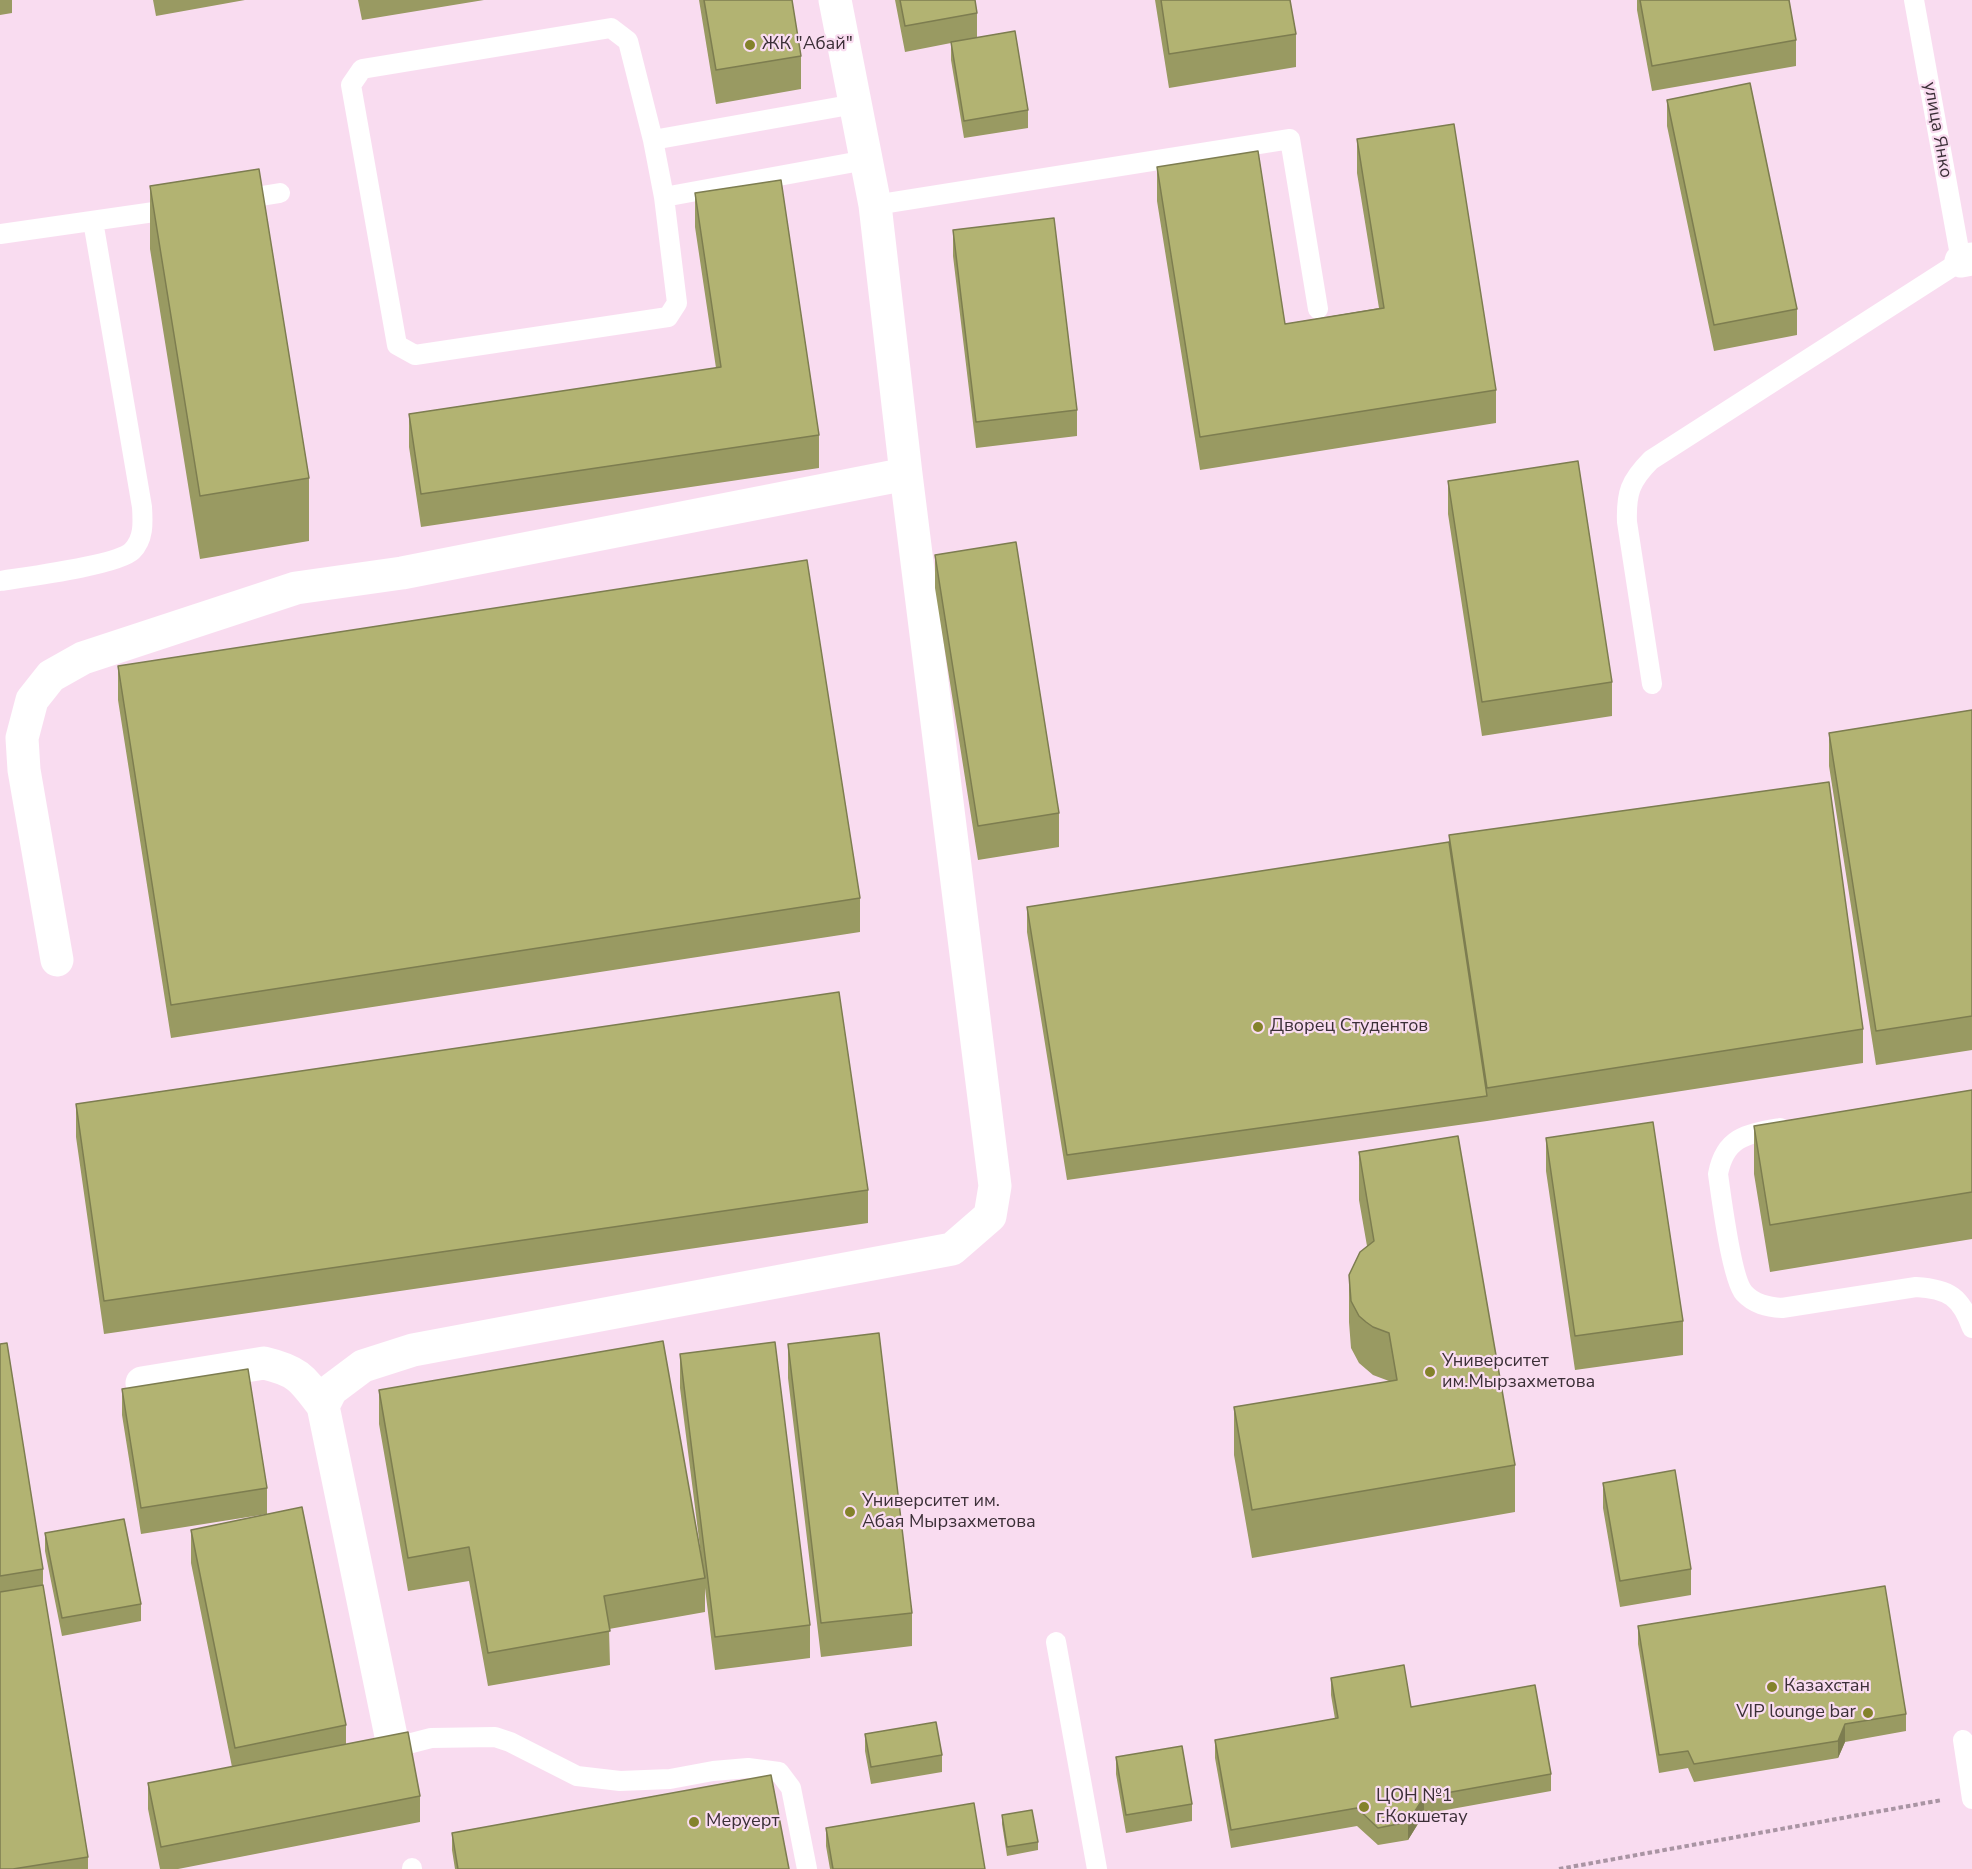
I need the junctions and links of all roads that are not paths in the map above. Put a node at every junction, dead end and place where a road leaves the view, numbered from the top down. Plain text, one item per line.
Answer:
1 (835, 0) edge
2 (1914, 0) edge
3 (855, 104) junction
4 (653, 140) junction
5 (866, 160) junction
6 (280, 193) dead end
7 (664, 197) junction
8 (222, 202) edge
9 (198, 205) edge
10 (875, 205) junction
11 (93, 220) junction
12 (0, 234) edge
13 (1966, 260) edge
14 (1318, 309) dead end
15 (906, 474) junction
16 (0, 581) edge
17 (1652, 684) dead end
18 (57, 960) dead end
19 (1795, 1125) edge
20 (1972, 1328) edge
21 (142, 1383) edge
22 (323, 1406) junction
23 (1056, 1642) dead end
24 (391, 1736) joint
25 (1963, 1740) dead end
26 (1972, 1797) edge
27 (807, 1869) edge
28 (1098, 1869) edge

1 - 3 street
2 - 13 lane, улица Янко
3 - 4 lane
3 - 5 street
4 - 7 lane
4 - 7 lane
5 - 7 lane
5 - 10 street
6 - 8 lane
9 - 11 lane
10 - 14 lane
10 - 15 street
11 - 12 lane
11 - 16 lane
13 - 17 lane
15 - 18 street
15 - 22 street
19 - 20 lane
21 - 22 street
22 - 24 street
23 - 28 lane
24 - 27 lane
25 - 26 lane

